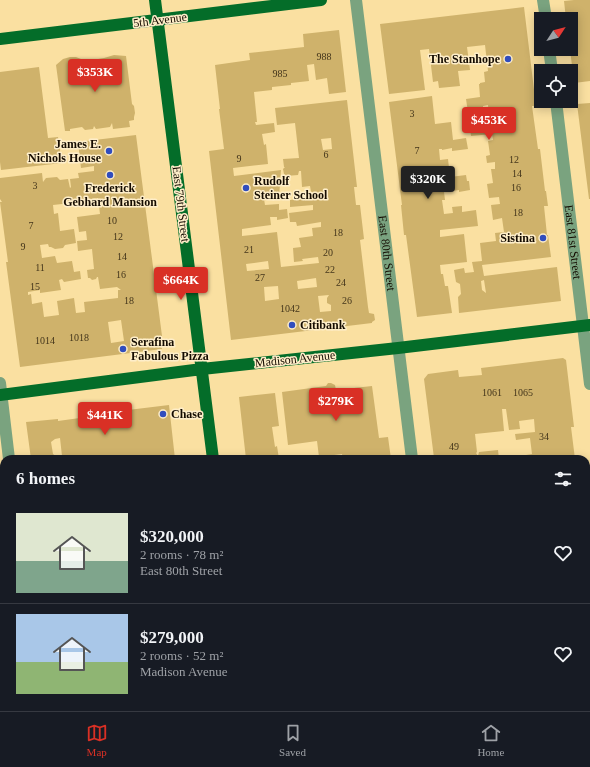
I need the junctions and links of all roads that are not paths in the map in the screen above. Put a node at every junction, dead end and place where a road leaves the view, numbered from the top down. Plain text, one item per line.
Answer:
1 (155, 0) edge
2 (321, 0) edge
3 (356, 0) edge
4 (543, 0) edge
5 (545, 12) edge
6 (157, 20) junction
7 (0, 39) edge
8 (557, 108) edge
9 (586, 325) edge
10 (398, 348) junction
11 (202, 369) junction
12 (590, 384) edge
13 (0, 391) edge
14 (8, 455) edge
15 (213, 455) edge
16 (411, 455) edge

1 - 6 main road, East 79th Street
2 - 6 main road, 5th Avenue
3 - 10 street, East 80th Street
4 - 5 street
6 - 7 main road, 5th Avenue
6 - 11 main road, East 79th Street
8 - 9 street, East 81st Street
9 - 10 main road, Madison Avenue
9 - 12 street, East 81st Street
10 - 11 main road, Madison Avenue
10 - 16 street, East 80th Street
11 - 13 main road, Madison Avenue
11 - 15 main road, East 79th Street
13 - 14 street

